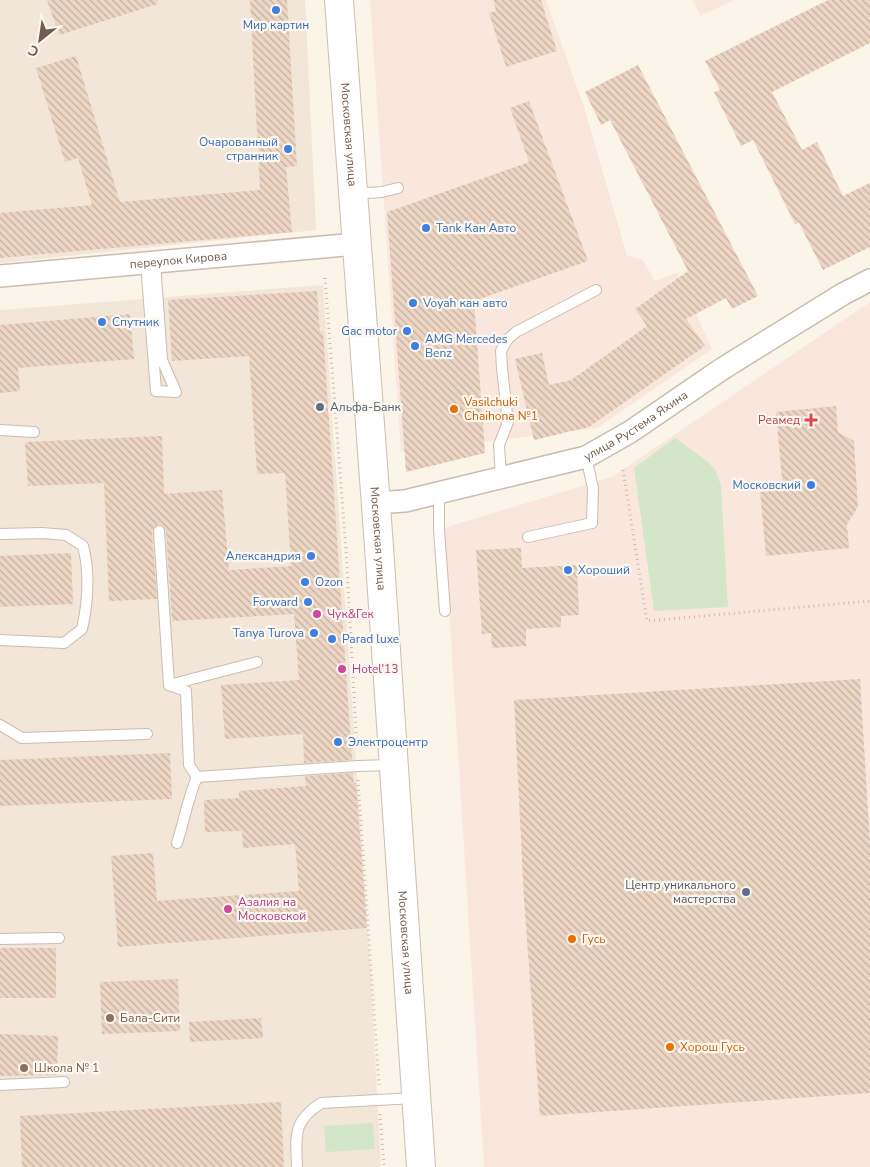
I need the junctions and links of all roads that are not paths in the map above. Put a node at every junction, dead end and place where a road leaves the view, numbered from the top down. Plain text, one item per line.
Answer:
1 (339, 0) edge
2 (398, 188) dead end
3 (353, 194) junction
4 (356, 244) junction
5 (150, 262) junction
6 (0, 276) edge
7 (870, 280) edge
8 (596, 290) dead end
9 (0, 430) edge
10 (34, 432) dead end
11 (586, 457) junction
12 (501, 477) junction
13 (439, 493) junction
14 (375, 503) junction
15 (160, 531) dead end
16 (0, 534) edge
17 (528, 537) dead end
18 (445, 611) dead end
19 (0, 640) edge
20 (257, 662) dead end
21 (169, 685) junction
22 (0, 725) edge
23 (147, 734) dead end
24 (393, 765) junction
25 (197, 777) junction
26 (177, 843) dead end
27 (59, 938) dead end
28 (0, 939) edge
29 (64, 1082) dead end
30 (0, 1084) edge
31 (416, 1098) junction
32 (297, 1167) edge
33 (421, 1167) edge

1 - 3 street, Московская улица
2 - 3 lane
3 - 4 street, Московская улица
4 - 5 street, переулок Кирова
4 - 14 street, Московская улица
5 - 5 lane
5 - 6 street, переулок Кирова
7 - 11 street, улица Рустема Яхина
8 - 12 lane
9 - 10 lane
11 - 12 street, улица Рустема Яхина
11 - 17 lane
12 - 13 street, улица Рустема Яхина
13 - 14 street, улица Рустема Яхина
13 - 18 lane
14 - 24 street, Московская улица
15 - 21 lane
16 - 19 lane
20 - 21 lane
21 - 25 lane
22 - 23 lane
24 - 25 lane
24 - 31 street, Московская улица
25 - 26 lane
27 - 28 lane
29 - 30 lane
31 - 32 lane
31 - 33 street, Московская улица

